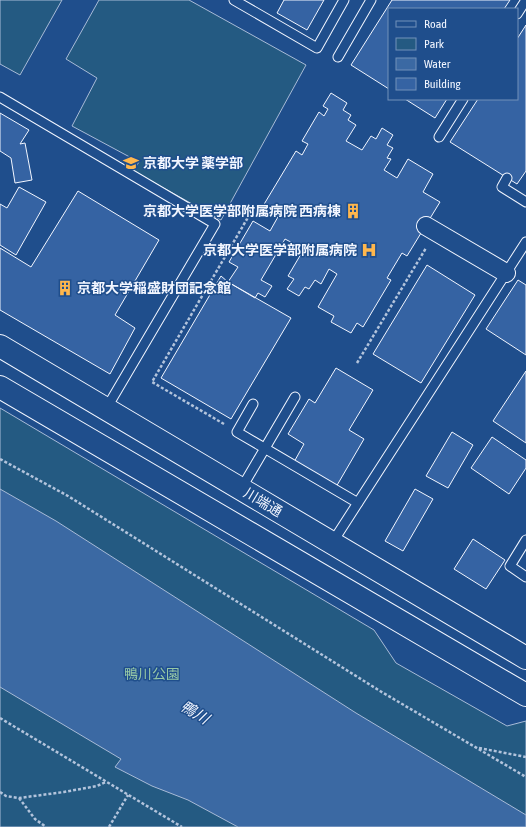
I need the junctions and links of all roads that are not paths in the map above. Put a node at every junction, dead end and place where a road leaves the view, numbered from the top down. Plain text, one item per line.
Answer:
1 (234, 0) edge
2 (344, 0) edge
3 (371, 0) edge
4 (526, 0) edge
5 (518, 12) edge
6 (338, 57) dead end
7 (0, 97) edge
8 (462, 100) edge
9 (439, 137) dead end
10 (507, 178) dead end
11 (526, 202) edge
12 (431, 229) road end
13 (526, 242) edge
14 (506, 273) junction
15 (0, 346) edge
16 (0, 387) edge
17 (295, 397) dead end
18 (253, 404) dead end
19 (106, 409) junction
20 (265, 448) junction
21 (241, 489) junction
22 (358, 503) junction
23 (526, 540) edge
24 (332, 543) junction
25 (526, 576) edge
26 (526, 658) edge
27 (526, 695) edge

1 - 2 lane
3 - 6 lane
4 - 5 lane
7 - 19 lane
8 - 9 lane
10 - 11 lane
12 - 14 street
13 - 14 lane
14 - 22 lane
15 - 19 street, 川端通
16 - 27 street
17 - 20 lane
18 - 20 lane
19 - 21 street, 川端通
20 - 21 lane
20 - 22 lane
21 - 24 street, 川端通
22 - 24 lane
23 - 25 lane
24 - 26 street, 川端通

